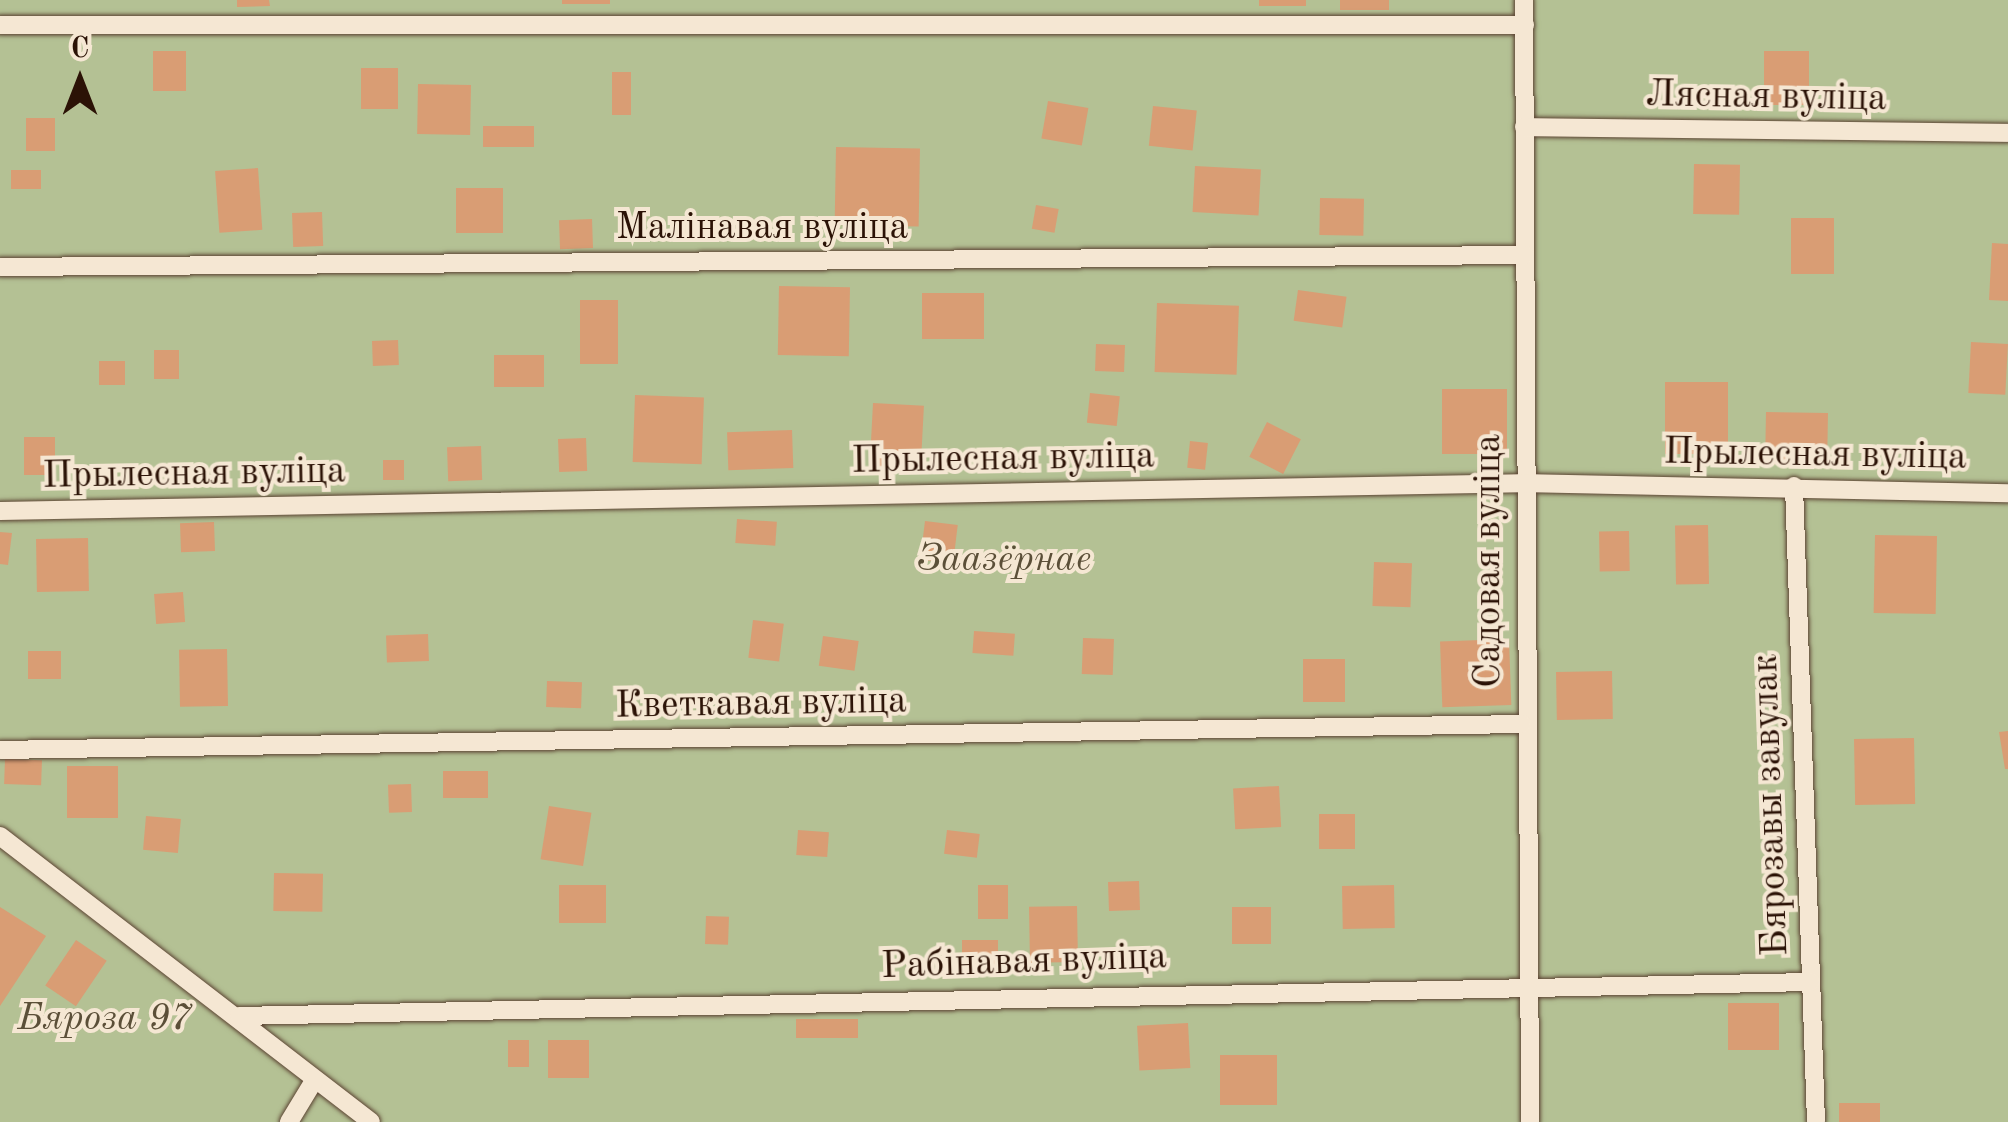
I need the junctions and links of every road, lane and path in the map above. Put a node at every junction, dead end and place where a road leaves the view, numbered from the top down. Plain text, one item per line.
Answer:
1 (1524, 0) edge
2 (0, 26) edge
3 (1525, 26) junction
4 (1524, 128) junction
5 (2008, 133) edge
6 (1525, 254) junction
7 (0, 268) edge
8 (1521, 483) junction
9 (1794, 486) junction
10 (2008, 493) edge
11 (0, 511) edge
12 (1522, 724) junction
13 (0, 750) edge
14 (1, 840) edge
15 (1529, 982) junction
16 (1810, 982) junction
17 (238, 1016) junction
18 (315, 1079) junction
19 (288, 1122) edge
20 (371, 1122) edge
21 (1530, 1122) edge
22 (1816, 1122) edge

1 - 3 lane, Садовая вуліца
2 - 3 lane
3 - 4 lane, Садовая вуліца
4 - 5 lane, Лясная вуліца
4 - 6 lane, Садовая вуліца
6 - 7 lane, Малінавая вуліца
6 - 8 lane, Садовая вуліца
8 - 9 lane, Прылесная вуліца
8 - 11 lane, Прылесная вуліца
8 - 12 lane, Садовая вуліца
9 - 10 lane, Прылесная вуліца
9 - 16 lane, Бярозавы завулак
12 - 13 lane, Кветкавая вуліца
12 - 15 lane, Садовая вуліца
14 - 17 lane
15 - 16 lane, Рабінавая вуліца
15 - 17 lane, Рабінавая вуліца
15 - 21 lane, Садовая вуліца
16 - 22 lane, Бярозавы завулак
17 - 18 lane
18 - 19 lane
18 - 20 lane

